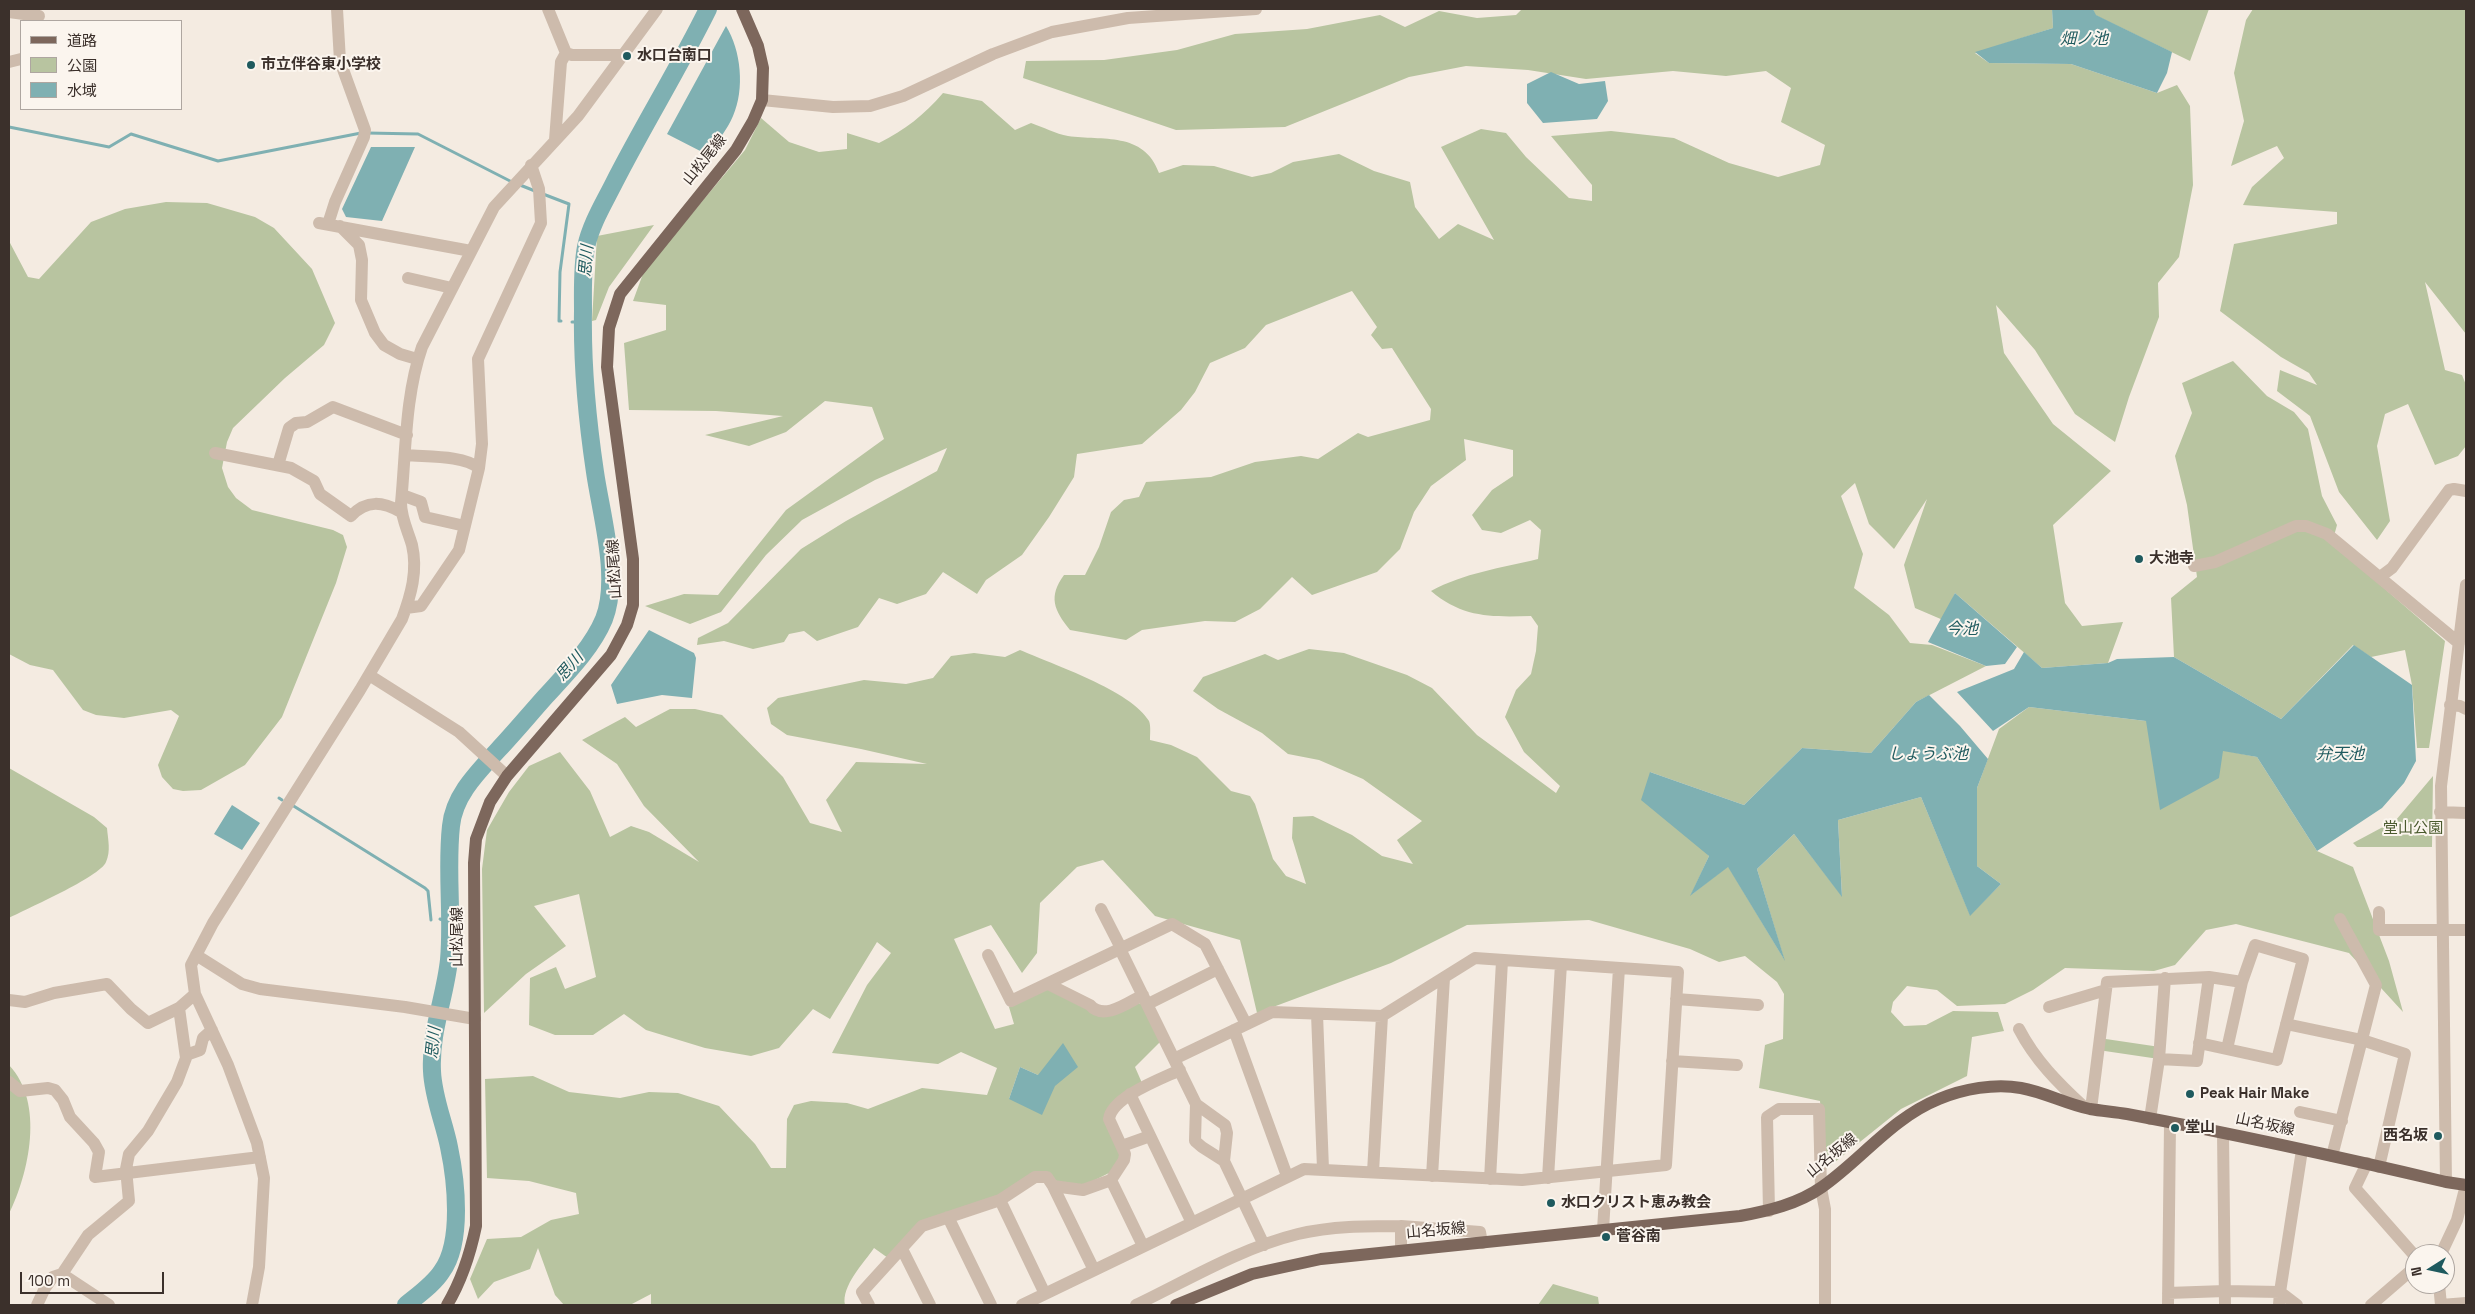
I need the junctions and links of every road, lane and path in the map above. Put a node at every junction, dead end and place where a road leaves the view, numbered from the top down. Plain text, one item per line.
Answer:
1 (337, 9) edge
2 (548, 9) edge
3 (657, 9) edge
4 (742, 9) edge
5 (1256, 9) edge
6 (9, 12) edge
7 (40, 15) edge
8 (566, 53) junction
9 (623, 55) junction
10 (762, 100) junction
11 (555, 140) junction
12 (530, 165) junction
13 (329, 225) junction
14 (472, 251) junction
15 (408, 278) dead end
16 (452, 288) junction
17 (417, 359) junction
18 (407, 435) junction
19 (215, 453) dead end
20 (406, 455) junction
21 (278, 465) junction
22 (479, 468) junction
23 (2466, 491) edge
24 (402, 495) junction
25 (401, 512) junction
26 (465, 526) junction
27 (2194, 566) dead end
28 (2380, 577) junction
29 (2466, 584) edge
30 (406, 608) junction
31 (2459, 643) junction
32 (369, 675) junction
33 (2450, 705) junction
34 (2466, 709) edge
35 (502, 771) junction
36 (2440, 812) junction
37 (2466, 813) edge
38 (1101, 909) dead end
39 (2379, 912) dead end
40 (2340, 919) dead end
41 (2442, 930) junction
42 (2466, 930) edge
43 (1120, 949) junction
44 (196, 955) junction
45 (988, 955) dead end
46 (1502, 961) junction
47 (1561, 964) junction
48 (1619, 968) junction
49 (1218, 969) junction
50 (2209, 976) junction
51 (1444, 978) junction
52 (2165, 978) junction
53 (2242, 982) junction
54 (1048, 984) junction
55 (2106, 990) junction
56 (195, 994) junction
57 (1676, 999) junction
58 (9, 1000) edge
59 (1146, 1000) junction
60 (1758, 1004) dead end
61 (2049, 1007) dead end
62 (179, 1008) junction
63 (1317, 1014) junction
64 (1382, 1016) junction
65 (475, 1019) junction
66 (1246, 1024) junction
67 (2286, 1024) junction
68 (2019, 1029) dead end
69 (212, 1030) junction
70 (1234, 1030) junction
71 (2362, 1040) junction
72 (2199, 1043) junction
73 (2227, 1049) junction
74 (186, 1055) junction
75 (2159, 1059) junction
76 (1672, 1061) junction
77 (1177, 1064) junction
78 (1737, 1065) dead end
79 (9, 1082) edge
80 (1130, 1094) junction
81 (1196, 1104) junction
82 (2087, 1108) junction
83 (2300, 1112) dead end
84 (2150, 1119) junction
85 (2342, 1121) junction
86 (2170, 1123) junction
87 (2223, 1133) junction
88 (1150, 1136) junction
89 (1122, 1146) junction
90 (2302, 1150) junction
91 (2332, 1156) junction
92 (260, 1157) junction
93 (1224, 1161) junction
94 (2373, 1165) junction
95 (1323, 1169) junction
96 (1373, 1172) junction
97 (1606, 1172) junction
98 (126, 1174) junction
99 (1287, 1176) junction
100 (1432, 1176) junction
101 (1490, 1178) junction
102 (1548, 1178) junction
103 (1111, 1180) junction
104 (2446, 1182) junction
105 (2466, 1185) edge
106 (1054, 1186) junction
107 (1821, 1188) junction
108 (1242, 1199) junction
109 (1000, 1200) junction
110 (1769, 1211) junction
111 (948, 1218) junction
112 (1192, 1223) junction
113 (1401, 1226) junction
114 (1603, 1230) junction
115 (1482, 1242) junction
116 (2405, 1244) edge
117 (2446, 1244) edge
118 (1264, 1245) junction
119 (1143, 1246) junction
120 (902, 1249) junction
121 (1401, 1250) junction
122 (1094, 1270) junction
123 (62, 1274) junction
124 (2405, 1276) edge
125 (2225, 1291) junction
126 (2280, 1292) junction
127 (1045, 1294) junction
128 (2168, 1299) edge
129 (2466, 1303) edge
130 (37, 1305) edge
131 (109, 1305) edge
132 (252, 1305) edge
133 (447, 1305) edge
134 (869, 1305) edge
135 (930, 1305) edge
136 (991, 1305) edge
137 (1022, 1305) edge
138 (1136, 1305) edge
139 (1176, 1305) edge
140 (1826, 1305) edge
141 (2224, 1305) edge
142 (2280, 1305) edge
143 (2297, 1305) edge
144 (2371, 1305) edge
145 (2441, 1305) edge

1 - 13 street
2 - 8 street
3 - 9 street
4 - 10 main road, 山松尾線
5 - 10 street
6 - 7 street
8 - 9 street
8 - 11 street
9 - 11 street
10 - 35 main road, 山松尾線
11 - 12 street
12 - 14 street
12 - 22 street
13 - 14 street
13 - 17 street
14 - 16 street
15 - 16 street
16 - 17 street
17 - 18 street
18 - 20 street
18 - 21 street
19 - 21 street
20 - 22 street
20 - 24 street
21 - 25 street
22 - 26 street
23 - 28 street
24 - 25 street
24 - 26 street
25 - 30 street
26 - 30 street
27 - 28 street
28 - 31 street
29 - 31 street
30 - 32 street
31 - 33 street
32 - 35 street
32 - 44 street
33 - 34 street
33 - 36 street
35 - 65 main road, 山松尾線
36 - 37 street
36 - 41 street
38 - 43 street
39 - 41 street
40 - 71 street
41 - 42 street
41 - 104 street
43 - 49 street
43 - 54 street
43 - 59 street
44 - 56 street
44 - 65 street
45 - 54 street
46 - 47 street
46 - 51 street
46 - 101 street
47 - 48 street
47 - 102 street
48 - 57 street
48 - 97 street
49 - 59 street
49 - 66 street
50 - 52 street
50 - 53 street
50 - 72 street
51 - 64 street
51 - 100 street
52 - 55 street
52 - 75 street
53 - 67 street
53 - 73 street
54 - 59 street
55 - 61 street
55 - 82 street
56 - 62 street
56 - 69 street
57 - 60 street
57 - 76 street
58 - 62 street
59 - 77 street
62 - 74 street
63 - 64 street
63 - 66 street
63 - 95 street
64 - 96 street
65 - 133 main road, 山松尾線
66 - 70 street
67 - 71 street
67 - 73 street
68 - 82 street
69 - 74 street
69 - 92 street
70 - 77 street
70 - 99 street
71 - 85 street
71 - 94 street
72 - 73 street
72 - 75 street
74 - 98 street
75 - 84 street
76 - 78 street
76 - 97 street
77 - 80 street
77 - 81 street
79 - 98 street
80 - 88 street
80 - 89 street
81 - 93 street
81 - 93 street
82 - 84 main road, 山名坂線
82 - 107 main road, 山名坂線
83 - 85 street
84 - 86 main road, 山名坂線
85 - 91 street
86 - 87 main road, 山名坂線
86 - 128 street
87 - 90 main road, 山名坂線
87 - 125 street
88 - 89 street
88 - 112 street
89 - 103 street
90 - 91 main road, 山名坂線
90 - 126 street
91 - 94 main road, 山名坂線
92 - 98 street
92 - 132 street
93 - 108 street
94 - 104 main road, 山名坂線
94 - 116 street
95 - 96 street
95 - 99 street
96 - 100 street
97 - 102 street
97 - 114 street
98 - 123 street
99 - 108 street
100 - 101 street
101 - 102 street
103 - 106 street
103 - 119 street
104 - 105 main road, 山名坂線
105 - 117 street
106 - 109 street
106 - 122 street
107 - 110 main road, 山名坂線
107 - 110 street
107 - 140 street
108 - 112 street
108 - 118 street
109 - 111 street
109 - 127 street
110 - 114 main road, 山名坂線
111 - 120 street
111 - 136 street
112 - 119 street
113 - 115 street
113 - 118 street
113 - 121 street
114 - 115 main road, 山名坂線
115 - 121 main road, 山名坂線
118 - 138 street
119 - 122 street
120 - 134 street
120 - 135 street
121 - 139 main road, 山名坂線
122 - 127 street
123 - 130 street
123 - 131 street
124 - 144 street
125 - 126 street
125 - 128 street
125 - 141 street
126 - 142 street
126 - 143 street
127 - 137 street
129 - 145 street

